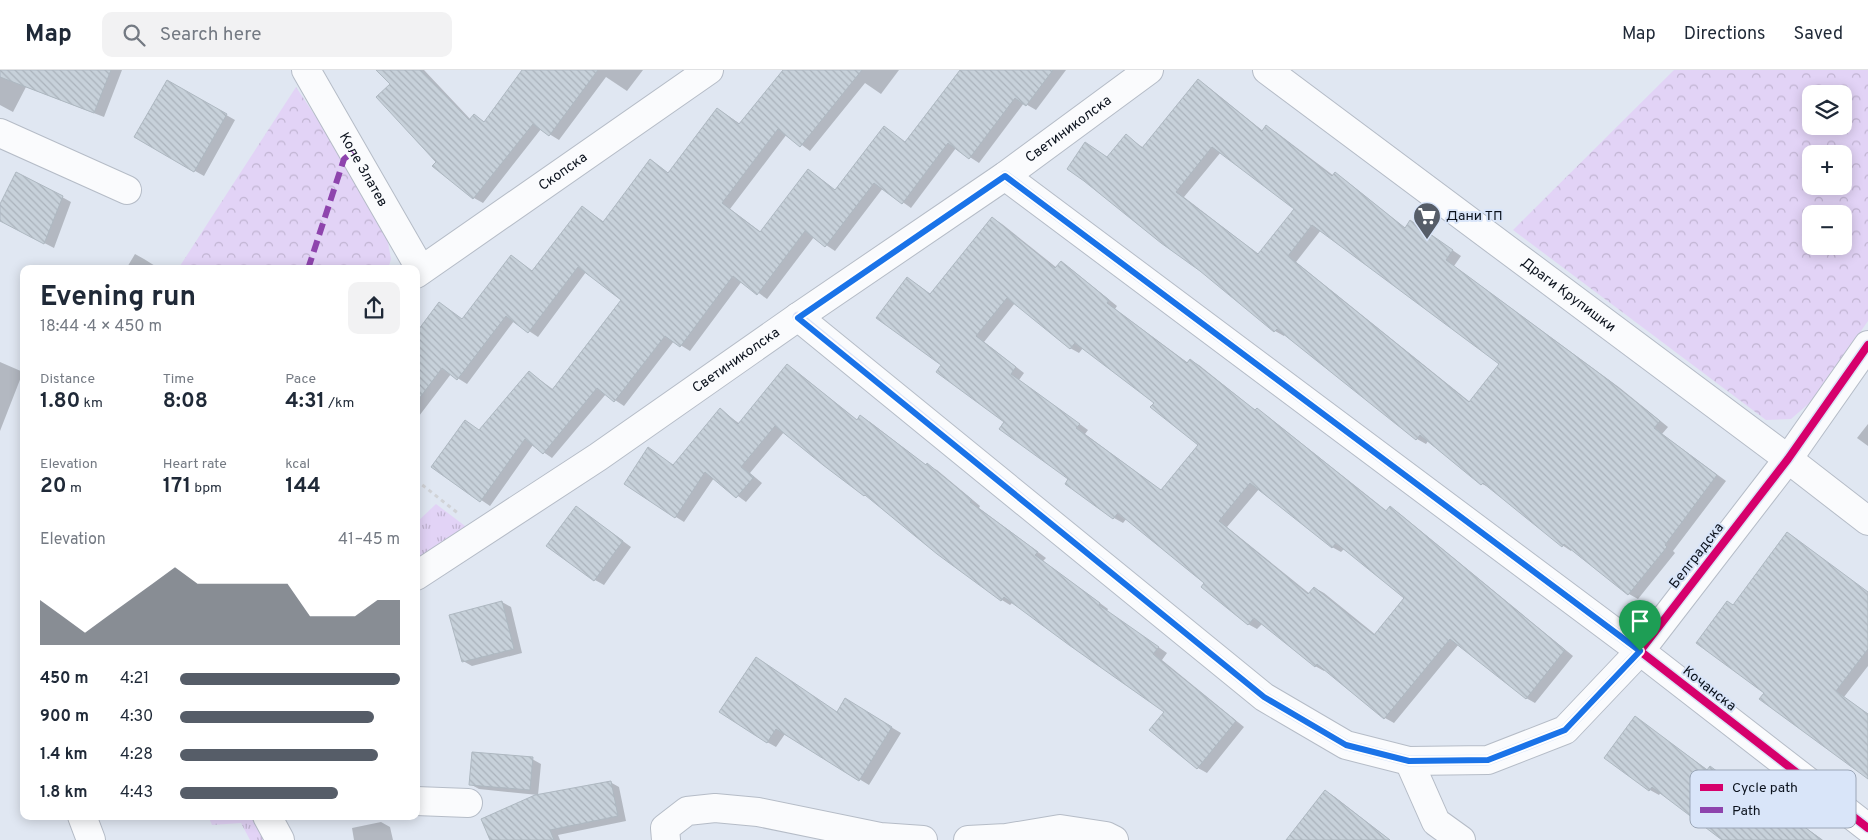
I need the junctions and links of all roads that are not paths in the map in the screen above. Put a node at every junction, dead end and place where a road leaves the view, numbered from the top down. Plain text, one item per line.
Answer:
1 (306, 70) edge
2 (708, 70) edge
3 (1149, 70) edge
4 (1267, 70) edge
5 (0, 133) edge
6 (1005, 176) junction
7 (127, 190) dead end
8 (415, 265) edge
9 (420, 271) edge
10 (798, 318) junction
11 (1868, 345) edge
12 (1788, 459) junction
13 (1868, 521) edge
14 (420, 573) edge
15 (1640, 651) junction
16 (1409, 761) junction
17 (1793, 770) edge
18 (420, 801) edge
19 (468, 802) dead end
20 (1856, 819) edge
21 (84, 820) edge
22 (268, 820) edge
23 (1868, 828) edge
24 (91, 840) edge
25 (280, 840) edge
26 (666, 840) edge
27 (923, 840) edge
28 (968, 840) edge
29 (1114, 840) edge
30 (1461, 840) edge

1 - 8 street, Коле Златев
2 - 9 street, Скопска
3 - 6 street, Светиниколска
4 - 12 street, Драги Крупишки
5 - 7 street
6 - 10 street, Светиниколска
6 - 15 street, Кочанска
10 - 14 street, Светиниколска
10 - 16 street, Белградска
11 - 12 street, Белградска
12 - 13 street, Драги Крупишки
12 - 15 street, Белградска
15 - 16 street, Белградска
15 - 17 street, Кочанска
16 - 30 street
18 - 19 street
20 - 23 street, Кочанска
21 - 24 street
22 - 25 street
26 - 27 street
28 - 29 street

